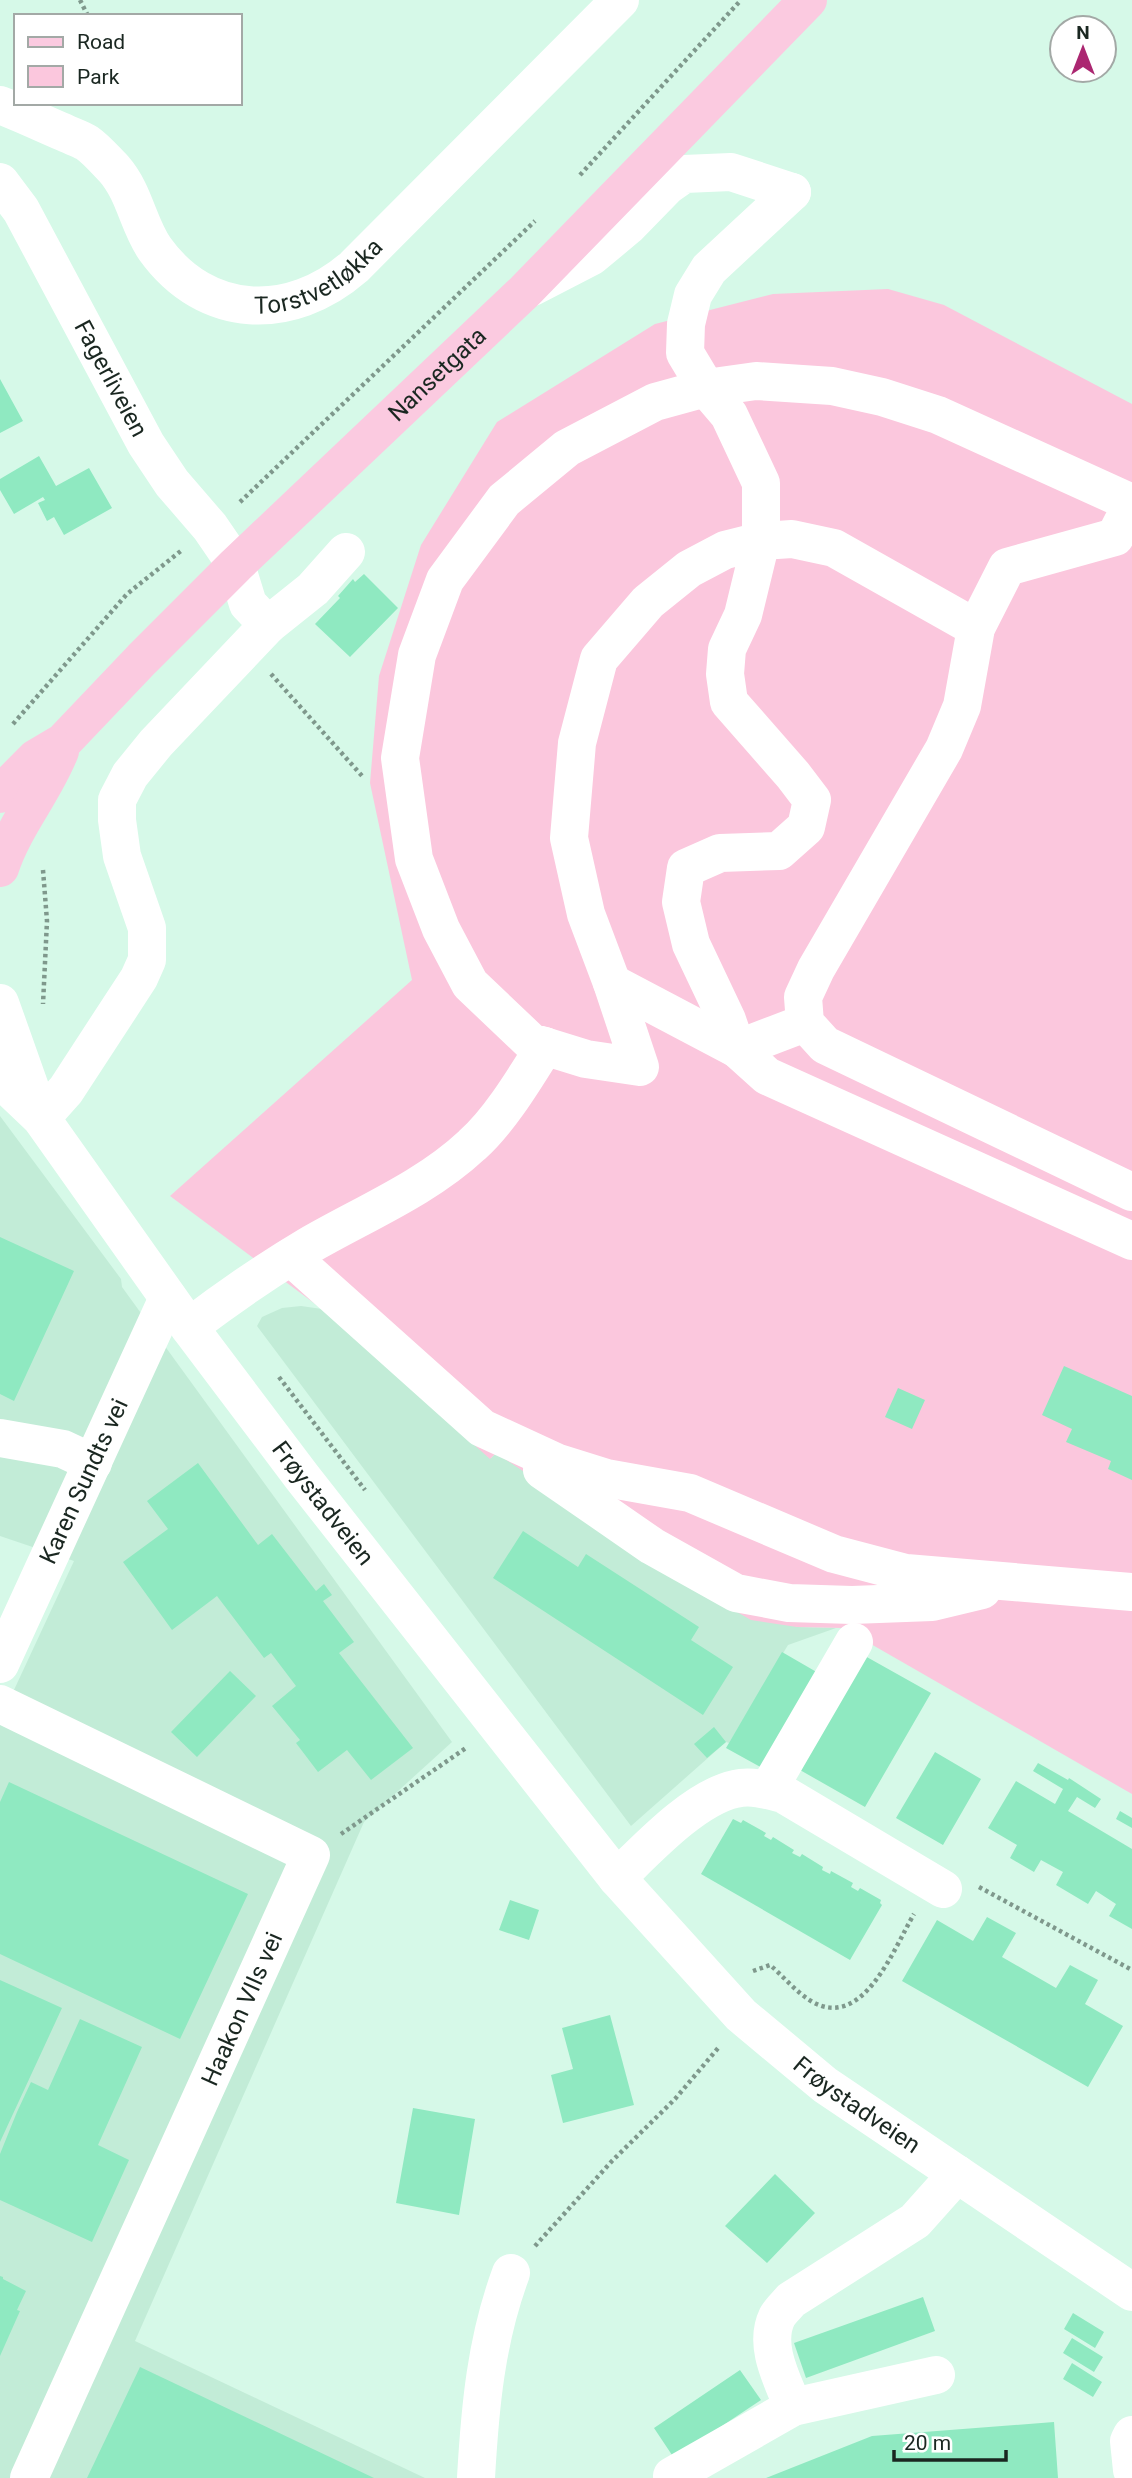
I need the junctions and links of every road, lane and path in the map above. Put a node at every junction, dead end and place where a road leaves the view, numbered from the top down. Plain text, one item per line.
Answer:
1 (620, 0) edge
2 (741, 0) edge
3 (808, 0) edge
4 (0, 104) edge
5 (578, 177) dead end
6 (0, 181) edge
7 (540, 216) dead end
8 (524, 292) junction
9 (706, 388) junction
10 (1132, 503) edge
11 (210, 527) junction
12 (761, 541) junction
13 (346, 552) dead end
14 (236, 565) junction
15 (976, 628) junction
16 (257, 637) junction
17 (8, 730) dead end
18 (63, 742) junction
19 (365, 779) dead end
20 (0, 794) edge
21 (42, 864) dead end
22 (0, 868) edge
23 (612, 983) junction
24 (0, 1003) edge
25 (43, 1010) dead end
26 (805, 1023) junction
27 (545, 1046) junction
28 (737, 1049) junction
29 (0, 1079) edge
30 (41, 1118) junction
31 (1132, 1192) edge
32 (1132, 1241) edge
33 (291, 1257) junction
34 (178, 1312) junction
35 (271, 1367) dead end
36 (482, 1428) junction
37 (0, 1438) edge
38 (93, 1463) junction
39 (370, 1496) dead end
40 (1015, 1582) junction
41 (1132, 1592) edge
42 (854, 1642) dead end
43 (0, 1664) edge
44 (0, 1704) edge
45 (498, 1726) junction
46 (768, 1790) junction
47 (312, 1855) junction
48 (617, 1878) junction
49 (937, 1886) junction
50 (744, 1965) dead end
51 (1132, 1970) edge
52 (751, 1971) junction
53 (760, 1980) dead end
54 (741, 2015) junction
55 (957, 2174) junction
56 (511, 2273) joint
57 (1132, 2292) edge
58 (936, 2375) dead end
59 (793, 2407) junction
60 (1132, 2435) edge
61 (1132, 2470) edge
62 (672, 2476) dead end
63 (29, 2478) edge
64 (476, 2478) edge

1 - 4 street, Torstvetløkka
2 - 5 path
3 - 8 main road, Nansetgata
6 - 11 street, Fagerliveien
7 - 11 path
8 - 9 street
8 - 14 main road, Nansetgata
9 - 10 street
9 - 12 street
9 - 27 street
10 - 15 street
11 - 14 street, Fagerliveien
11 - 17 path
12 - 15 street
12 - 23 street
12 - 28 street
13 - 16 street
14 - 16 street, Fagerliveien
14 - 18 main road, Nansetgata
15 - 26 street
16 - 19 path
16 - 30 street
18 - 20 main road, Nansetgata
18 - 22 main road, Nansetgata
21 - 25 path
23 - 27 street
23 - 28 street
24 - 30 street, Frøystadveien
26 - 28 street
26 - 31 street
27 - 33 street
28 - 32 street
29 - 30 street, Frøystadveien
30 - 34 street, Frøystadveien
33 - 34 street
33 - 36 street
34 - 38 street, Karen Sundts vei
34 - 45 street, Frøystadveien
35 - 39 path
36 - 40 street
36 - 40 street
37 - 38 street
38 - 43 street, Karen Sundts vei
40 - 41 street
42 - 46 street
44 - 47 street
45 - 47 path
45 - 48 street, Frøystadveien
46 - 48 street
46 - 49 street
47 - 63 street, Haakon VIIs vei
48 - 54 street, Frøystadveien
49 - 51 path
49 - 52 path
50 - 52 path
52 - 53 path
54 - 55 street, Frøystadveien
54 - 56 path
55 - 57 street, Frøystadveien
55 - 59 street
56 - 64 street
58 - 59 street
59 - 62 street
60 - 61 street

